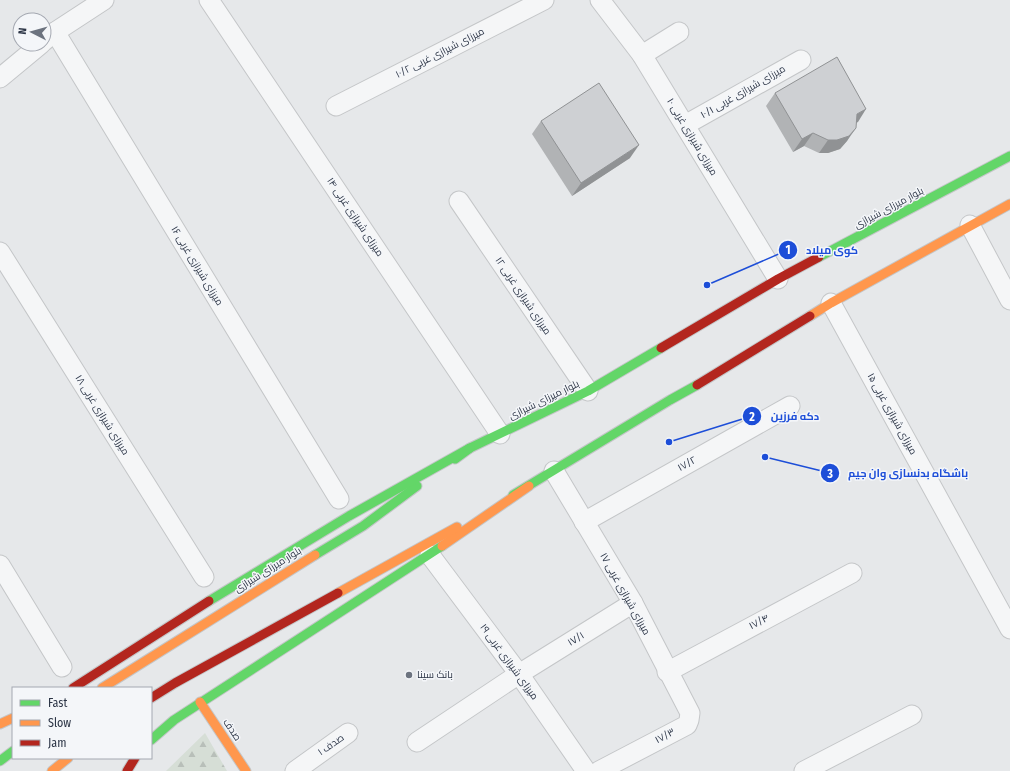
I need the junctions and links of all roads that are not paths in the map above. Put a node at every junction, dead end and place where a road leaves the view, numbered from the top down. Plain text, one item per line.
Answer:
1 (104, 0) edge
2 (210, 0) edge
3 (544, 0) edge
4 (600, 0) edge
5 (679, 32) dead end
6 (52, 35) edge
7 (52, 48) edge
8 (31, 52) edge
9 (642, 55) junction
10 (801, 60) dead end
11 (0, 78) edge
12 (336, 106) dead end
13 (685, 125) junction
14 (1010, 156) edge
15 (458, 201) dead end
16 (1010, 204) edge
17 (970, 225) junction
18 (0, 252) edge
19 (778, 279) junction
20 (1010, 300) edge
21 (831, 303) junction
22 (588, 391) junction
23 (790, 406) dead end
24 (500, 434) junction
25 (470, 448) junction
26 (554, 471) junction
27 (529, 486) junction
28 (339, 499) dead end
29 (584, 522) junction
30 (430, 554) junction
31 (0, 565) edge
32 (852, 573) dead end
33 (204, 577) dead end
34 (633, 603) junction
35 (1010, 629) edge
36 (62, 667) dead end
37 (667, 672) junction
38 (519, 674) junction
39 (75, 687) edge
40 (104, 687) edge
41 (152, 697) edge
42 (200, 702) junction
43 (912, 715) dead end
44 (12, 718) edge
45 (689, 720) joint
46 (0, 724) edge
47 (348, 733) dead end
48 (152, 739) edge
49 (417, 742) dead end
50 (12, 752) edge
51 (67, 759) edge
52 (130, 759) edge
53 (133, 759) edge
54 (0, 761) edge
55 (52, 771) edge
56 (116, 771) edge
57 (127, 771) edge
58 (246, 771) edge
59 (295, 771) edge
60 (586, 771) edge
61 (599, 771) edge
62 (804, 771) edge

1 - 6 street
2 - 24 street, ۱۴ میرزای شیرازی غربی
3 - 12 street, ۱۰/۲ میرزای شیرازی غربی
4 - 9 street, ۱۰ میرزای شیرازی غربی
5 - 9 street
7 - 28 street, ۱۶ میرزای شیرازی غربی
8 - 11 street
9 - 13 street, ۱۰ میرزای شیرازی غربی
10 - 13 street, ۱۰/۱ میرزای شیرازی غربی
13 - 19 street, ۱۰ میرزای شیرازی غربی
14 - 19 main road, بلوار میرزای شیرازی
15 - 22 street, ۱۲ میرزای شیرازی غربی
16 - 17 main road
17 - 20 street
17 - 21 main road
18 - 33 street, ۱۸ میرزای شیرازی غربی
19 - 22 main road, بلوار میرزای شیرازی
21 - 26 main road
21 - 35 street, ۱۵ میرزای شیرازی غربی
22 - 24 main road, بلوار میرزای شیرازی
23 - 29 street, ۱۷/۲
24 - 25 main road, بلوار میرزای شیرازی
25 - 39 main road
25 - 40 main road, بلوار میرزای شیرازی
26 - 27 main road
26 - 29 street, ۱۷ میرزای شیرازی غربی
27 - 30 main road
27 - 41 main road
29 - 34 street, ۱۷ میرزای شیرازی غربی
30 - 38 street, ۱۹ میرزای شیرازی غربی
30 - 42 main road
31 - 36 street
32 - 37 street, ۱۷/۴
34 - 37 street, ۱۷ میرزای شیرازی غربی
34 - 38 street, ۱۷/۱
37 - 45 street, ۱۷ میرزای شیرازی غربی
38 - 49 street, ۱۷/۱
38 - 60 street, ۱۹ میرزای شیرازی غربی
42 - 48 main road
42 - 58 main road, صدف
43 - 62 street
44 - 46 main road
45 - 61 street, ۱۷/۳
47 - 59 street, ۱ صدف
50 - 54 main road
51 - 55 main road
52 - 56 main road
53 - 57 main road

